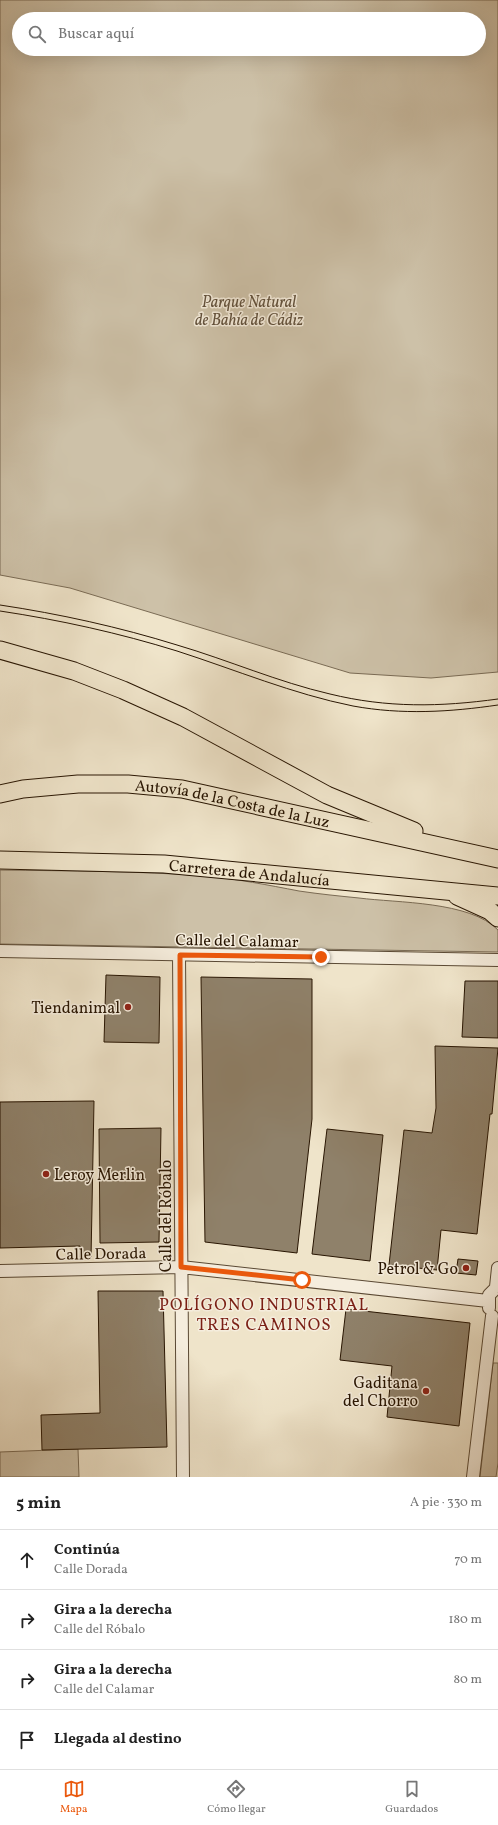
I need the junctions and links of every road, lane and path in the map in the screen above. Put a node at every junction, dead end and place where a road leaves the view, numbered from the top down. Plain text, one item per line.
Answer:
1 (0, 650) edge
2 (0, 794) edge
3 (463, 850) junction
4 (498, 859) edge
5 (0, 860) edge
6 (446, 891) junction
7 (498, 896) edge
8 (498, 918) edge
9 (0, 951) edge
10 (180, 955) junction
11 (498, 960) edge
12 (181, 1267) junction
13 (498, 1268) edge
14 (0, 1271) edge
15 (497, 1286) edge
16 (488, 1301) junction
17 (495, 1318) edge
18 (183, 1477) edge
19 (473, 1477) edge

1 - 3 highway
2 - 3 highway, Autovía de la Costa de la Luz
3 - 4 highway
5 - 6 highway, Carretera de Andalucía
6 - 7 highway, Carretera de Andalucía
6 - 8 highway
9 - 10 street, Calle del Calamar
10 - 11 street, Calle del Calamar
10 - 12 street, Calle del Róbalo
12 - 14 street, Calle Dorada
12 - 16 street, Calle Dorada
12 - 18 street, Calle del Róbalo
13 - 15 street
15 - 16 street
16 - 17 street
17 - 19 street

